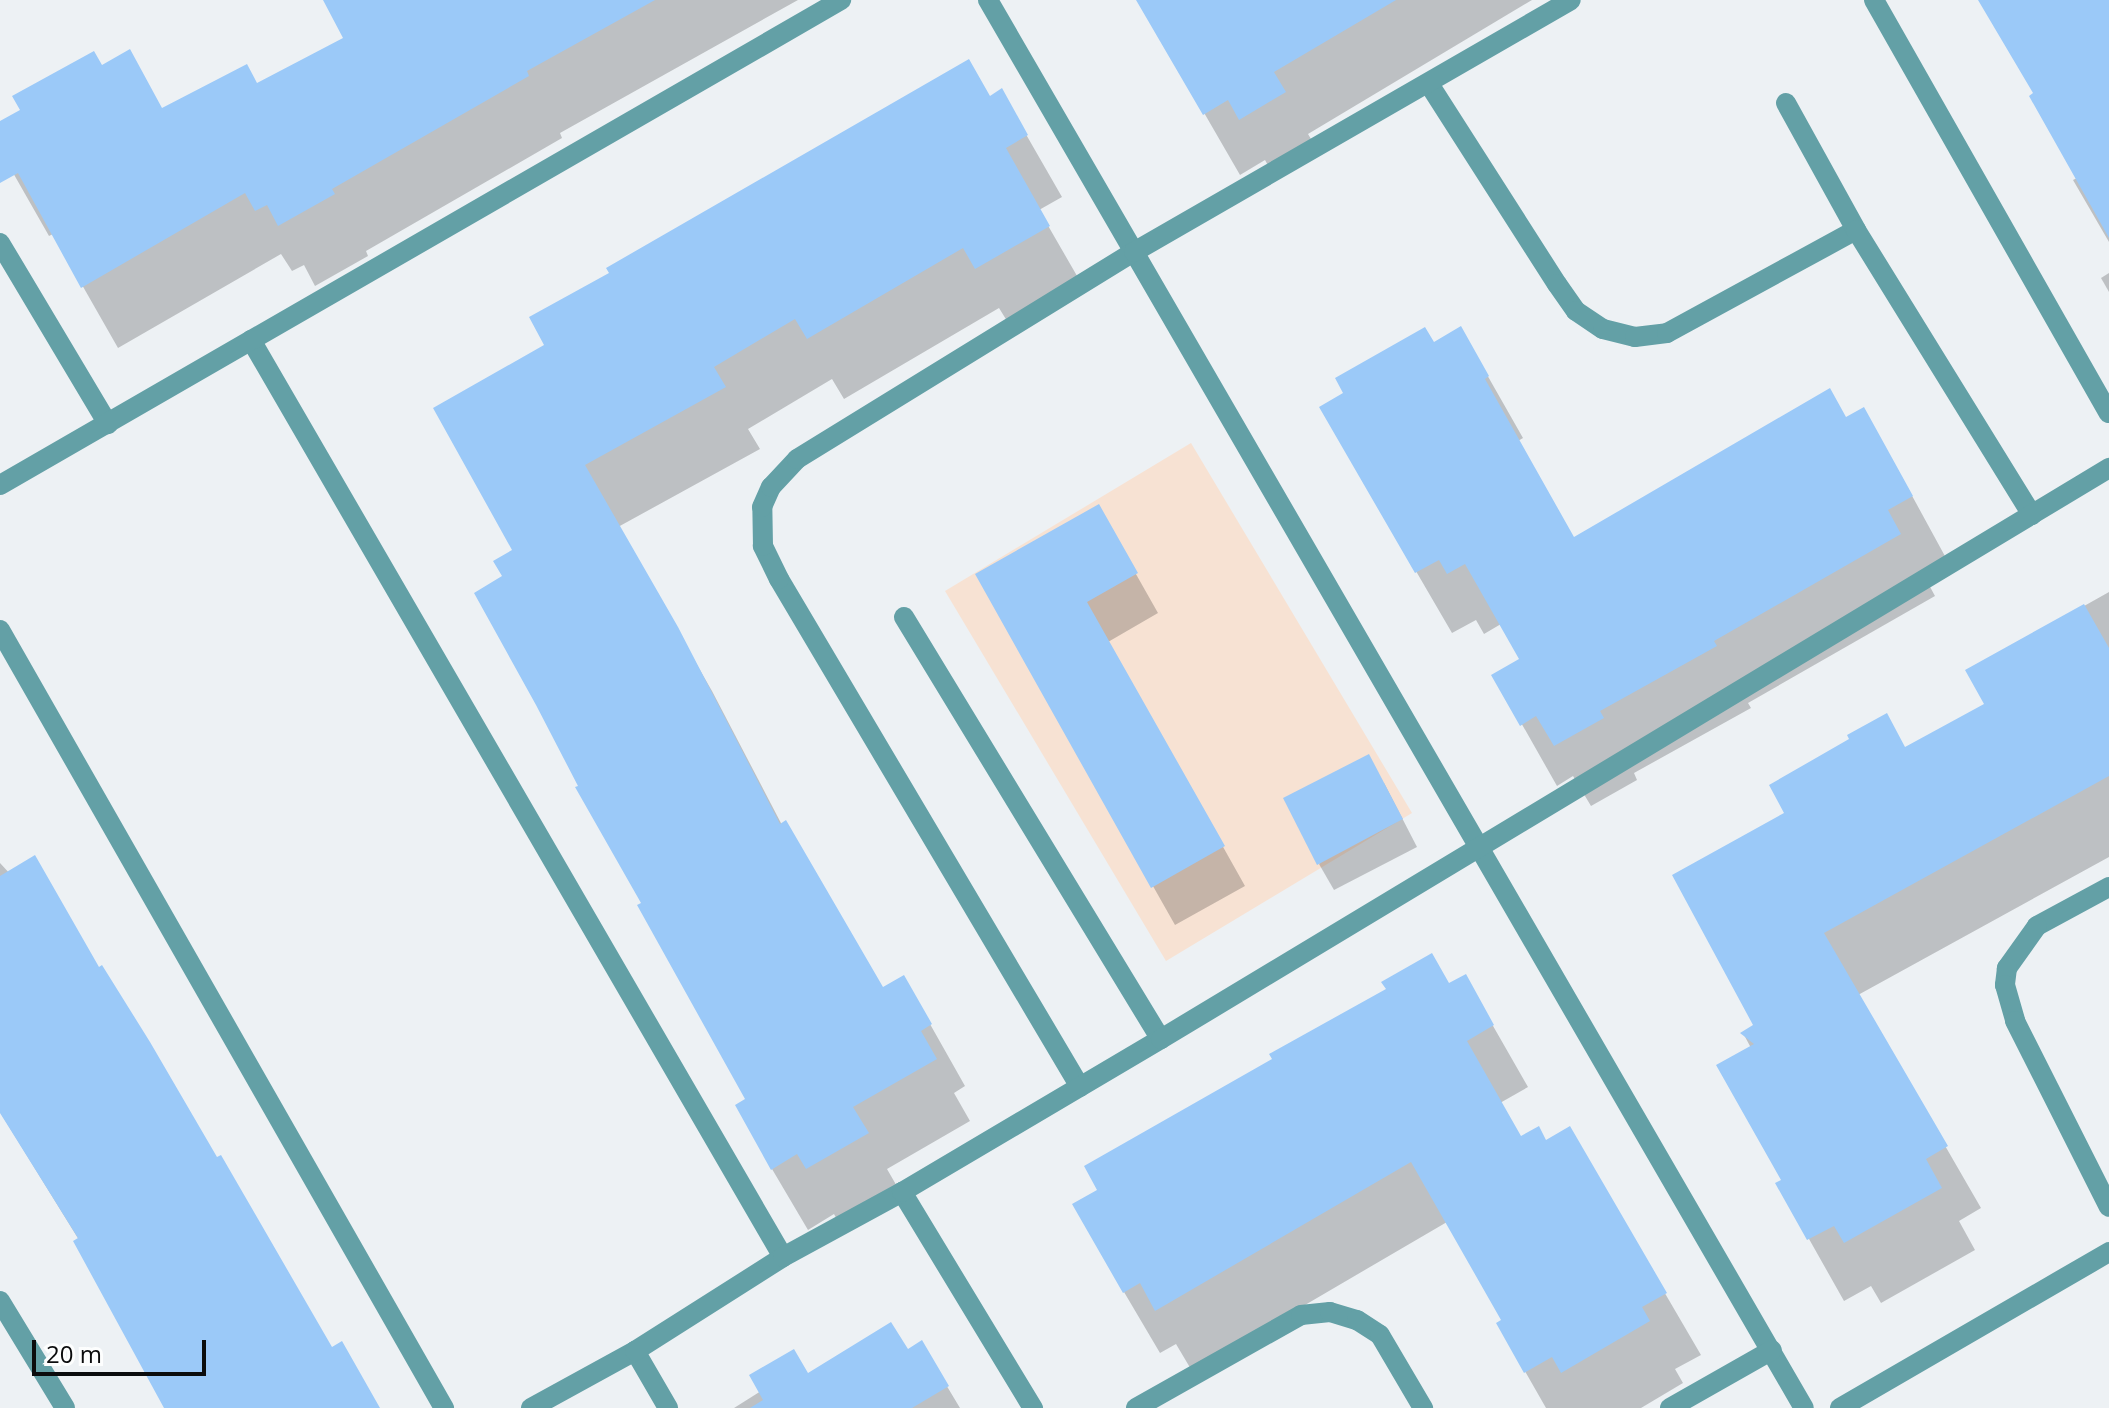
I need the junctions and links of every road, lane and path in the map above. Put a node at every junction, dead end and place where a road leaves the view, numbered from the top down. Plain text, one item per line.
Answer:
1 (841, 0) edge
2 (988, 0) edge
3 (1571, 0) edge
4 (1874, 0) edge
5 (1429, 84) junction
6 (1786, 103) dead end
7 (1856, 230) junction
8 (0, 243) edge
9 (1134, 252) junction
10 (251, 340) junction
11 (2109, 413) edge
12 (108, 424) junction
13 (2109, 468) edge
14 (0, 485) edge
15 (2032, 515) junction
16 (904, 617) dead end
17 (0, 630) edge
18 (1479, 849) junction
19 (2109, 887) edge
20 (1161, 1039) junction
21 (1080, 1087) junction
22 (902, 1192) junction
23 (2109, 1207) edge
24 (2109, 1252) edge
25 (783, 1257) junction
26 (0, 1301) edge
27 (1772, 1350) junction
28 (635, 1351) junction
29 (65, 1408) edge
30 (444, 1408) edge
31 (531, 1408) edge
32 (668, 1408) edge
33 (1033, 1408) edge
34 (1136, 1408) edge
35 (1423, 1408) edge
36 (1670, 1408) edge
37 (1804, 1408) edge
38 (1840, 1408) edge

1 - 10 street
2 - 9 street
3 - 5 street
4 - 11 street
5 - 7 street
5 - 9 street
6 - 7 street
7 - 15 street
8 - 12 street
9 - 18 street
9 - 21 street
10 - 12 street
10 - 25 street
12 - 14 street
13 - 15 street
15 - 18 street
16 - 20 street
17 - 30 street
18 - 20 street
18 - 27 street
19 - 23 street
20 - 21 street
21 - 22 street
22 - 25 street
22 - 33 street
24 - 38 street
25 - 28 street
26 - 29 street
27 - 36 street
27 - 37 street
28 - 31 street
28 - 32 street
34 - 35 street

